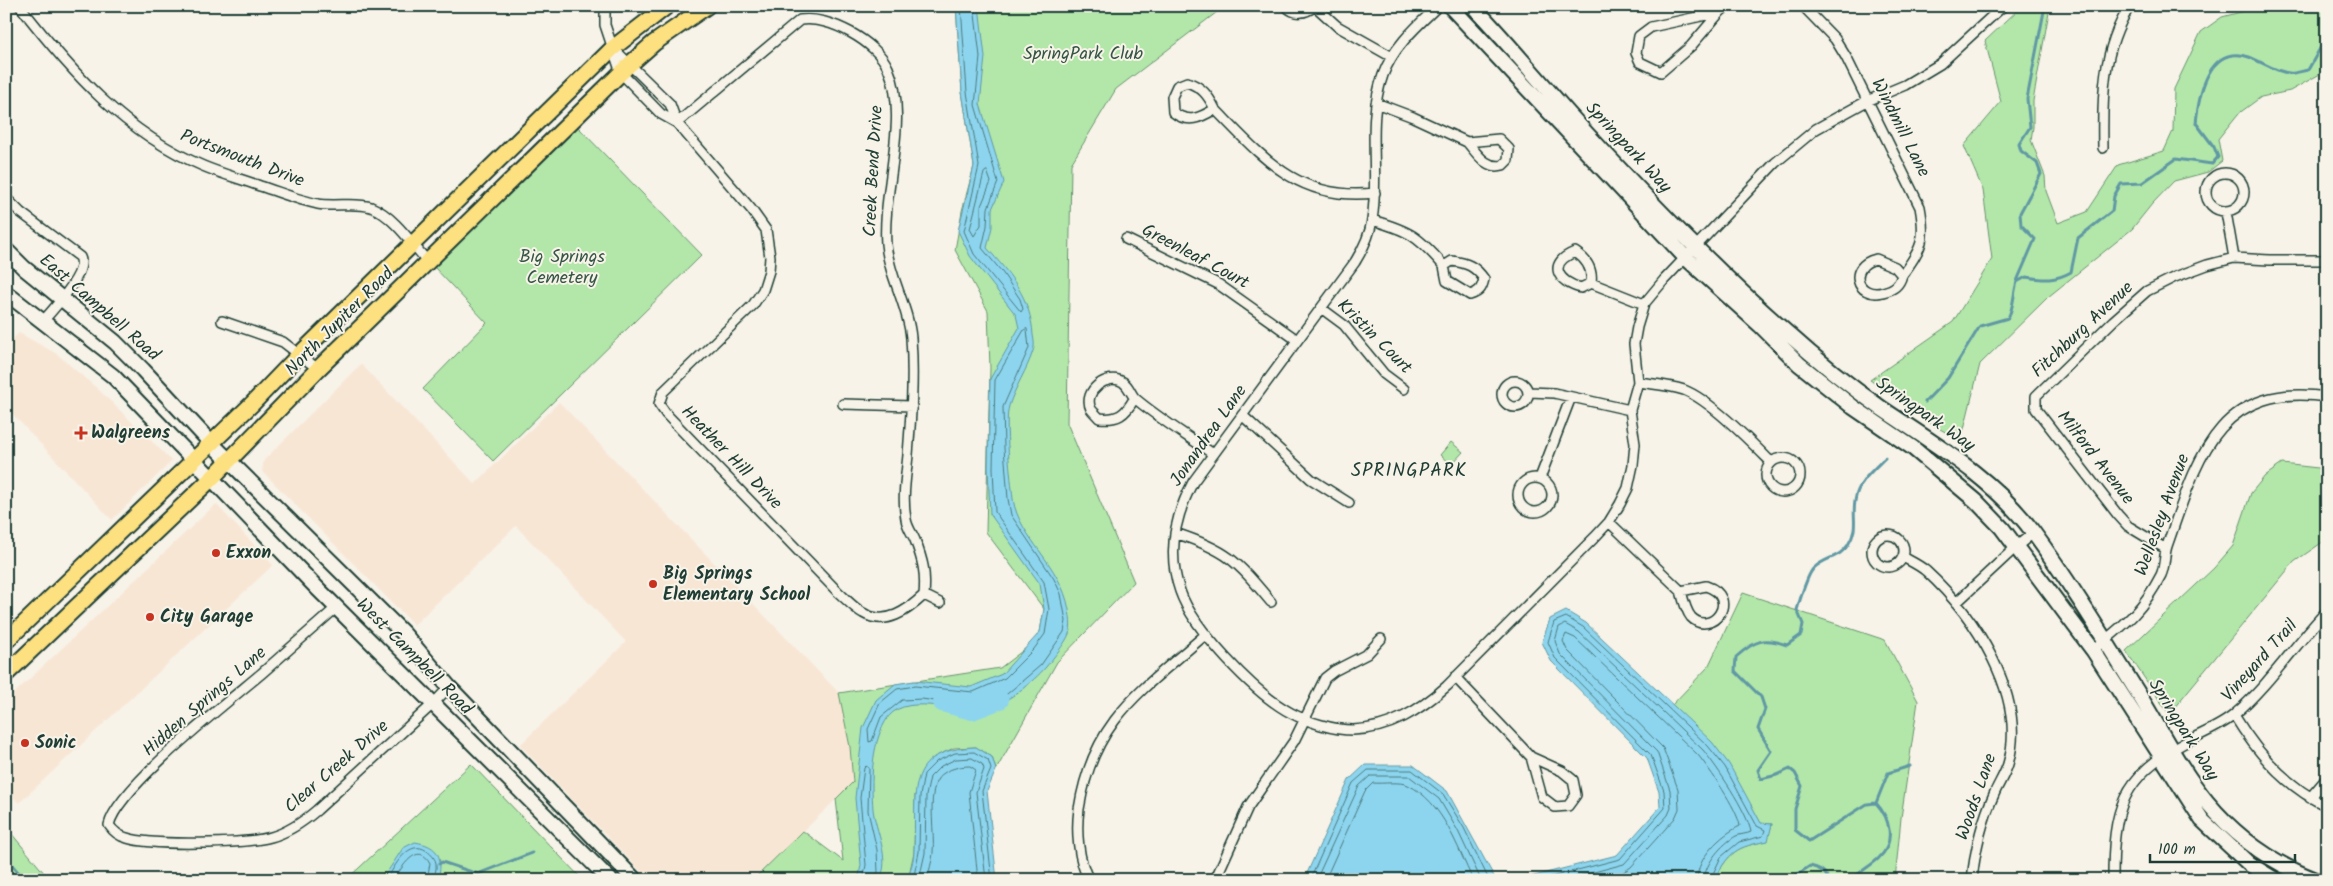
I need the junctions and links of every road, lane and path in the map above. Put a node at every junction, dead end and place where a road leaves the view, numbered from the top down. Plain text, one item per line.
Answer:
1 (20, 6) edge
2 (605, 6) edge
3 (667, 6) edge
4 (707, 6) edge
5 (1286, 6) edge
6 (1438, 6) edge
7 (1450, 6) edge
8 (1473, 6) edge
9 (1803, 6) edge
10 (2003, 6) edge
11 (2130, 6) edge
12 (1723, 9) edge
13 (613, 48) junction
14 (1392, 57) junction
15 (625, 68) junction
16 (1867, 101) junction
17 (1376, 103) junction
18 (1215, 109) junction
19 (677, 123) junction
20 (1467, 142) junction
21 (2103, 148) dead end
22 (1375, 193) junction
23 (6, 198) edge
24 (2226, 212) junction
25 (1372, 220) junction
26 (1126, 239) dead end
27 (412, 244) junction
28 (1696, 247) junction
29 (6, 250) edge
30 (1685, 257) junction
31 (2234, 258) junction
32 (2327, 260) edge
33 (428, 262) junction
34 (1444, 266) junction
35 (1902, 275) junction
36 (1591, 283) dead end
37 (6, 293) edge
38 (62, 299) junction
39 (1644, 304) junction
40 (1321, 308) junction
41 (222, 321) dead end
42 (42, 322) junction
43 (1297, 340) junction
44 (300, 354) junction
45 (318, 369) junction
46 (1638, 382) junction
47 (1404, 389) dead end
48 (1529, 392) dead end
49 (2036, 396) joint
50 (1571, 397) junction
51 (2327, 397) edge
52 (1134, 399) junction
53 (843, 404) dead end
54 (912, 406) junction
55 (1630, 410) junction
56 (1242, 415) junction
57 (211, 443) junction
58 (1213, 454) junction
59 (192, 460) junction
60 (229, 460) junction
61 (1771, 462) dead end
62 (1540, 478) dead end
63 (212, 479) junction
64 (1349, 503) dead end
65 (1609, 522) junction
66 (1175, 533) junction
67 (2034, 533) junction
68 (2016, 547) junction
69 (2166, 549) junction
70 (1903, 557) dead end
71 (1680, 592) junction
72 (924, 595) junction
73 (1271, 602) dead end
74 (940, 603) dead end
75 (1956, 603) junction
76 (337, 607) junction
77 (2327, 611) edge
78 (1206, 634) junction
79 (1381, 639) dead end
80 (6, 640) edge
81 (2105, 640) junction
82 (2093, 650) junction
83 (6, 674) edge
84 (1455, 677) junction
85 (449, 687) junction
86 (434, 703) junction
87 (2234, 715) junction
88 (1305, 719) junction
89 (2167, 752) junction
90 (1531, 757) junction
91 (2327, 778) edge
92 (546, 788) junction
93 (2310, 798) junction
94 (533, 801) junction
95 (2327, 806) edge
96 (113, 830) joint
97 (610, 880) edge
98 (635, 880) edge
99 (1089, 880) edge
100 (1215, 880) edge
101 (1972, 880) edge
102 (2113, 880) edge
103 (2275, 880) edge
104 (2316, 880) edge

1 - 27 street, Portsmouth Drive
2 - 13 street
3 - 13 main road, North Jupiter Road
4 - 15 main road, North Jupiter Road
5 - 14 street
6 - 14 street, Jonandrea Lane
7 - 30 street, Springpark Way
8 - 28 street, Springpark Way
9 - 16 street, Windmill Lane
10 - 16 street, Jonandrea Lane
11 - 21 street
12 - 12 street
13 - 15 street, Heather Hill Drive
13 - 15 street, Heather Hill Drive
13 - 27 main road, North Jupiter Road
14 - 17 street, Jonandrea Lane
15 - 19 street, Heather Hill Drive
15 - 19 street, Heather Hill Drive
15 - 33 main road, North Jupiter Road
16 - 28 street, Jonandrea Lane
16 - 35 street, Windmill Lane
17 - 20 street
17 - 22 street, Jonandrea Lane
18 - 18 street
18 - 22 street
19 - 54 street, Creek Bend Drive
19 - 72 street, Heather Hill Drive
20 - 20 street
22 - 25 street, Jonandrea Lane
23 - 38 street
24 - 24 street
24 - 31 street
25 - 34 street
25 - 40 street, Jonandrea Lane
26 - 43 street, Greenleaf Court
27 - 33 street, Portsmouth Drive
27 - 44 main road, North Jupiter Road
28 - 30 street, Jonandrea Lane
28 - 67 street, Springpark Way
29 - 38 street, East Campbell Road
30 - 39 street, Jonandrea Lane
30 - 68 street, Springpark Way
31 - 32 street, Fitchburg Avenue
31 - 49 street, Fitchburg Avenue
33 - 45 main road, North Jupiter Road
34 - 34 street
35 - 35 street, Windmill Lane
36 - 39 street
37 - 42 street
38 - 42 street
38 - 57 street, East Campbell Road
39 - 46 street, Jonandrea Lane
40 - 43 street, Jonandrea Lane
40 - 47 street, Kristin Court
41 - 44 street
42 - 59 street
43 - 56 street, Jonandrea Lane
44 - 45 street
44 - 57 main road, North Jupiter Road
45 - 60 main road, North Jupiter Road
46 - 55 street, Jonandrea Lane
46 - 61 street
48 - 50 street
49 - 69 street, Milford Avenue
50 - 55 street
50 - 62 street
51 - 69 street, Wellesley Avenue
52 - 52 street
52 - 58 street
53 - 54 street
54 - 72 street, Creek Bend Drive
55 - 65 street, Jonandrea Lane
56 - 58 street, Jonandrea Lane
56 - 64 street
57 - 59 main road, North Jupiter Road
57 - 60 street, East Campbell Road
58 - 66 street, Jonandrea Lane
59 - 63 street, West Campbell Road
59 - 80 main road, North Jupiter Road
60 - 63 main road, North Jupiter Road
60 - 85 street, West Campbell Road
63 - 76 street, West Campbell Road
63 - 83 main road, North Jupiter Road
65 - 71 street
65 - 84 street, Jonandrea Lane
66 - 73 street
66 - 78 street, Jonandrea Lane
67 - 68 street
67 - 81 street, Springpark Way
68 - 75 street
68 - 82 street, Springpark Way
69 - 81 street, Wellesley Avenue
70 - 75 street, Woods Lane
71 - 71 street
72 - 74 street
75 - 101 street, Woods Lane
76 - 86 street, West Campbell Road
76 - 96 street, Hidden Springs Lane
77 - 87 street, Vineyard Trail
78 - 88 street, Jonandrea Lane
78 - 99 street
79 - 88 street
81 - 82 street, Wellesley Avenue
81 - 89 street, Springpark Way
82 - 89 street, Springpark Way
84 - 88 street, Jonandrea Lane
84 - 90 street
85 - 86 street, Clear Creek Drive
85 - 92 street, West Campbell Road
86 - 94 street, West Campbell Road
86 - 96 street, Clear Creek Drive
87 - 89 street, Vineyard Trail
87 - 93 street
88 - 100 street
89 - 102 street, Vineyard Trail
89 - 103 street, Springpark Way
89 - 104 street, Springpark Way
90 - 90 street
91 - 93 street
92 - 94 street
92 - 98 street, West Campbell Road
93 - 95 street
94 - 97 street, West Campbell Road

